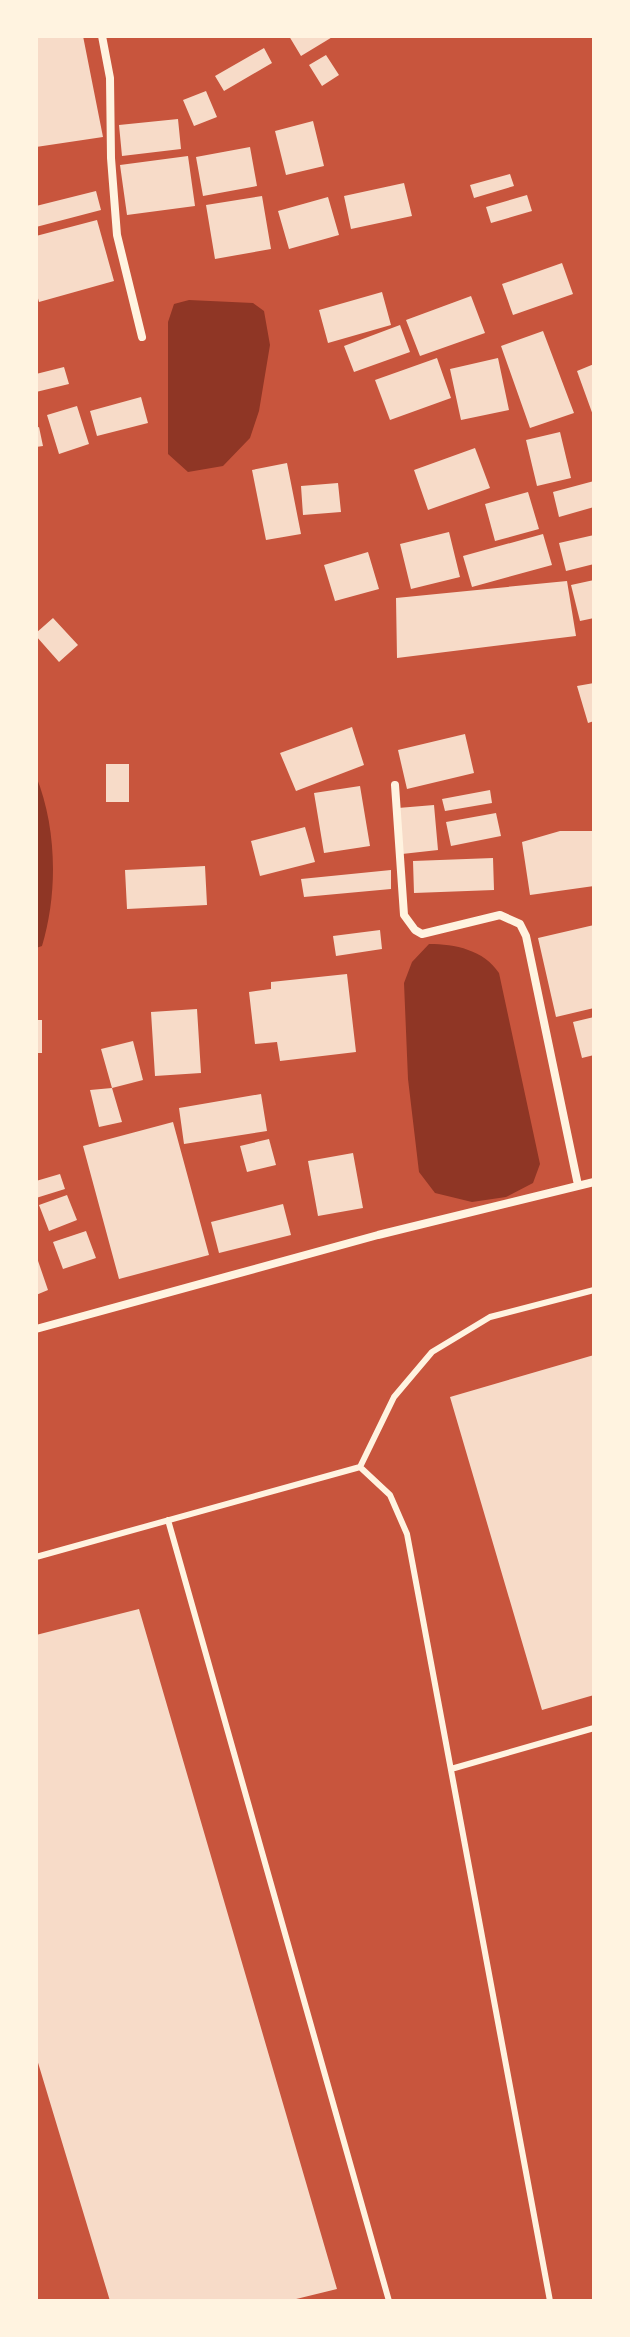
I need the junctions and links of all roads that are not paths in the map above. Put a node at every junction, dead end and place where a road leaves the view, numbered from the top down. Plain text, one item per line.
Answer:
1 (102, 36) edge
2 (142, 337) dead end
3 (395, 785) dead end
4 (594, 1182) edge
5 (578, 1185) junction
6 (594, 1290) edge
7 (36, 1329) edge
8 (360, 1467) junction
9 (168, 1520) junction
10 (36, 1557) edge
11 (594, 1728) edge
12 (451, 1769) junction
13 (389, 2301) edge
14 (550, 2301) edge

1 - 2 street
3 - 5 street
4 - 5 street
5 - 7 street
6 - 8 lane
8 - 9 lane
8 - 12 lane
9 - 10 lane
9 - 13 lane
11 - 12 lane
12 - 14 lane

